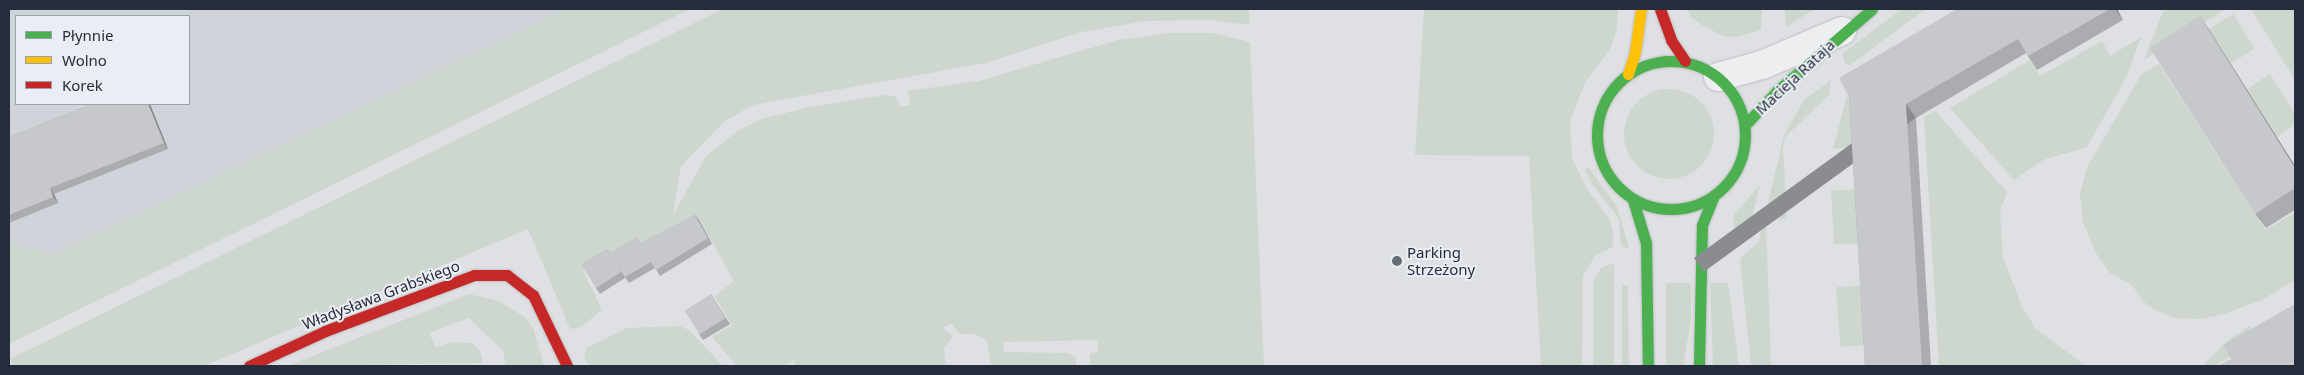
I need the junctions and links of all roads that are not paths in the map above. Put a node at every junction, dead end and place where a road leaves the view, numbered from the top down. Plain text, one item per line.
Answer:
1 (1641, 9) edge
2 (1660, 9) edge
3 (1872, 9) edge
4 (1846, 29) junction
5 (1685, 62) junction
6 (1628, 74) junction
7 (1718, 77) junction
8 (1745, 125) junction
9 (1714, 195) junction
10 (1632, 200) junction
11 (249, 366) edge
12 (567, 366) edge
13 (1648, 366) edge
14 (1699, 366) edge

1 - 6 street
2 - 5 street
3 - 4 street, Macieja Rataja
4 - 7 street, Macieja Rataja
4 - 8 street, Macieja Rataja
5 - 6 street
5 - 7 street
6 - 10 street
7 - 8 street
8 - 9 street
9 - 10 street
9 - 14 street
10 - 13 street
11 - 12 street, Władysława Grabskiego

